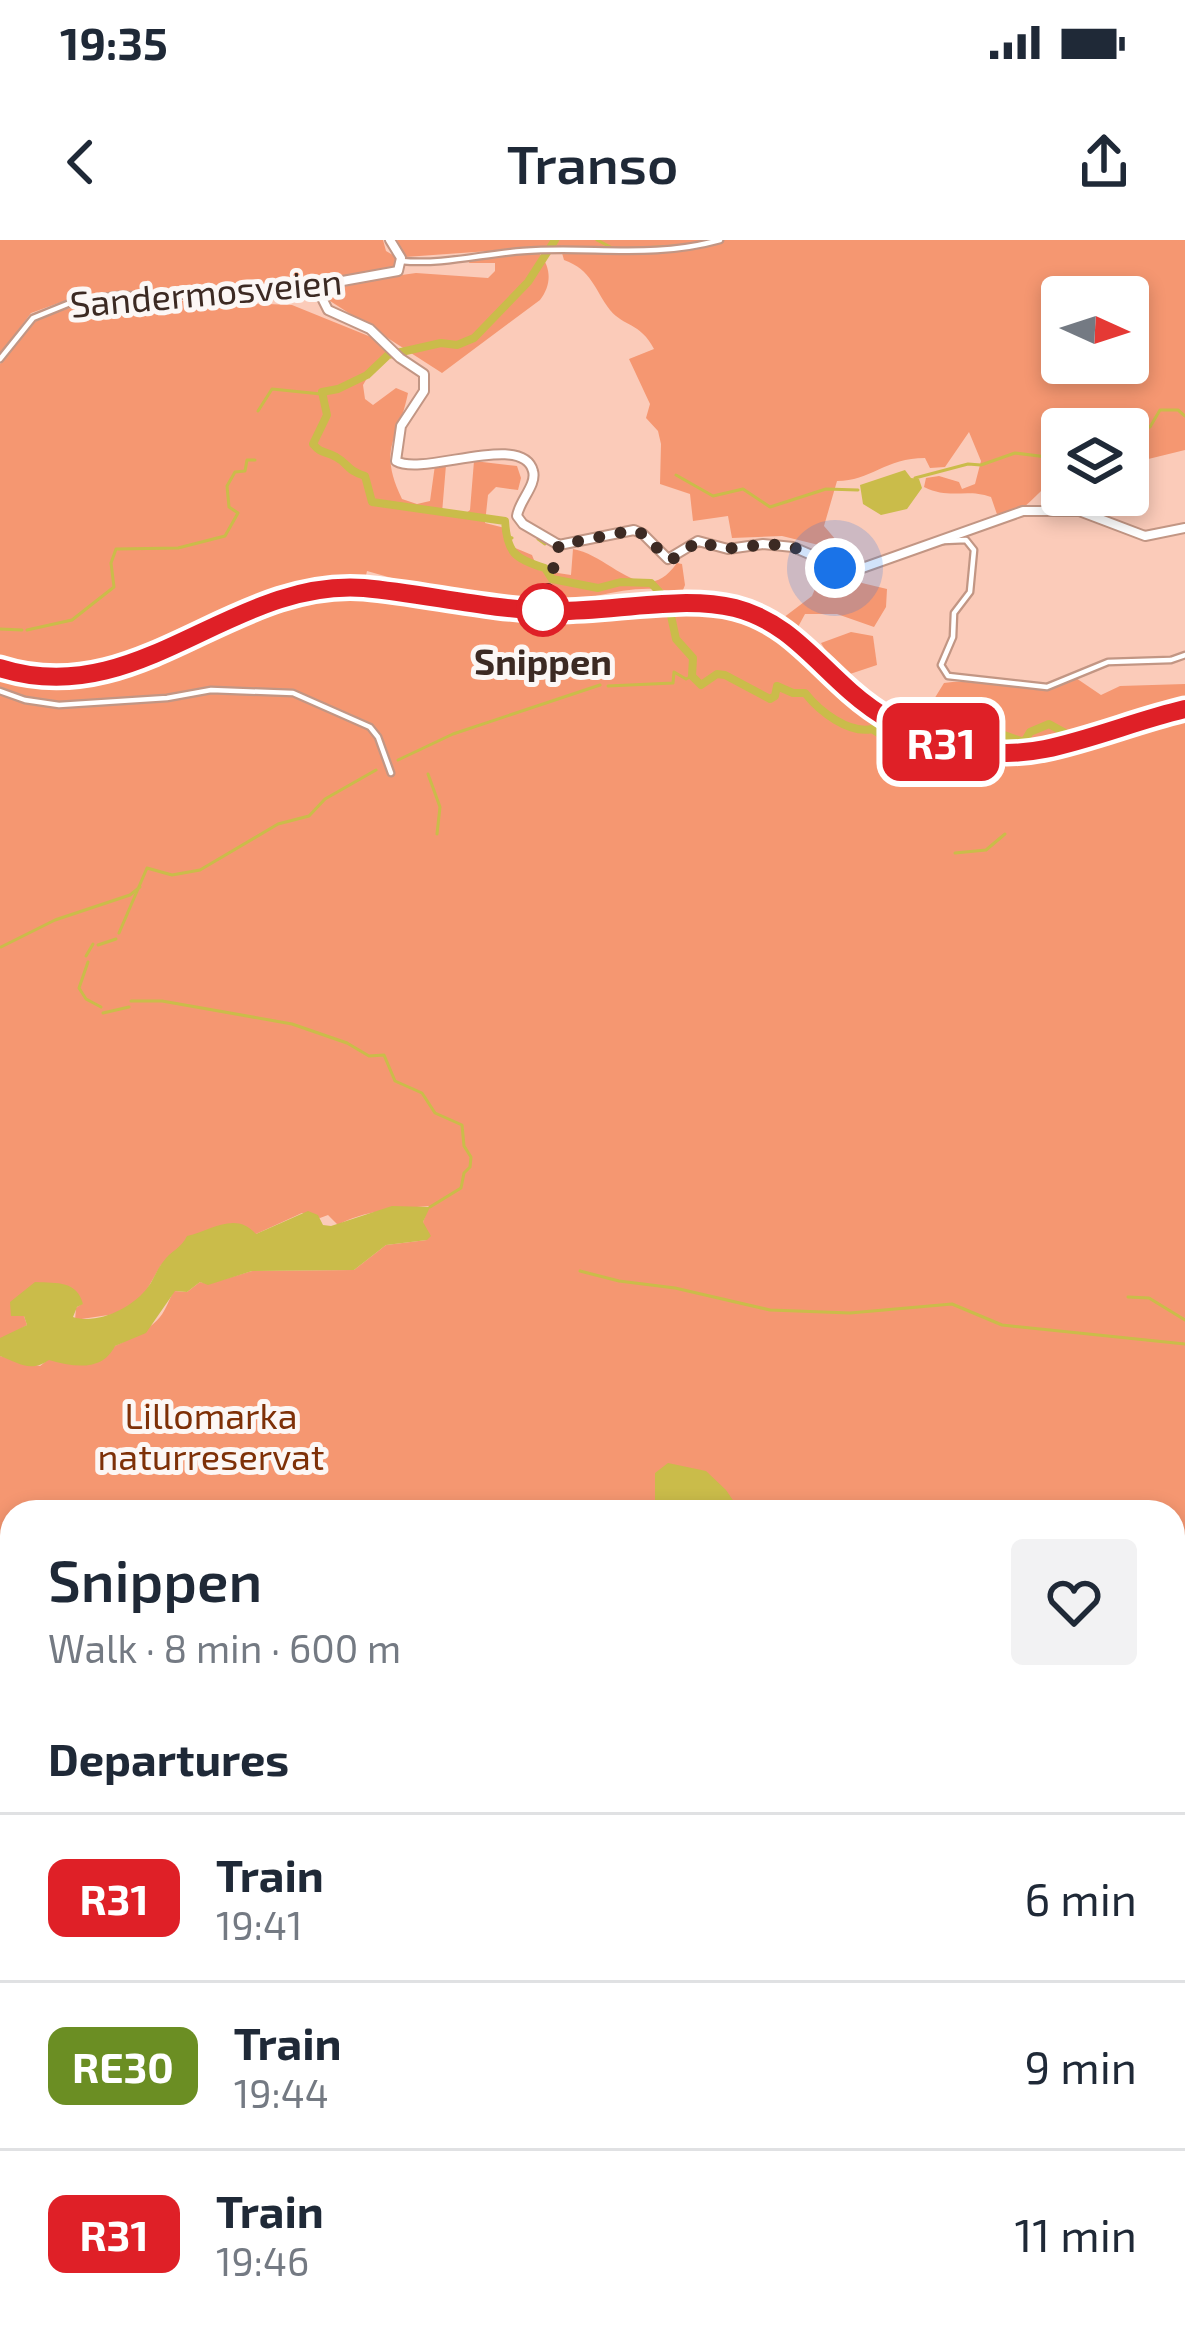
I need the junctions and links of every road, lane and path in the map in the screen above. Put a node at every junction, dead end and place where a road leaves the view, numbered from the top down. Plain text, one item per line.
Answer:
1 (390, 240) edge
2 (721, 240) edge
3 (401, 261) junction
4 (322, 288) junction
5 (0, 359) edge
6 (1185, 528) edge
7 (938, 540) junction
8 (1185, 655) edge
9 (0, 691) edge
10 (391, 773) dead end

1 - 3 street, Sandermosveien
2 - 3 street
3 - 4 street, Sandermosveien
4 - 5 street, Sandermosveien
4 - 7 street
6 - 7 street
7 - 8 street
9 - 10 street

